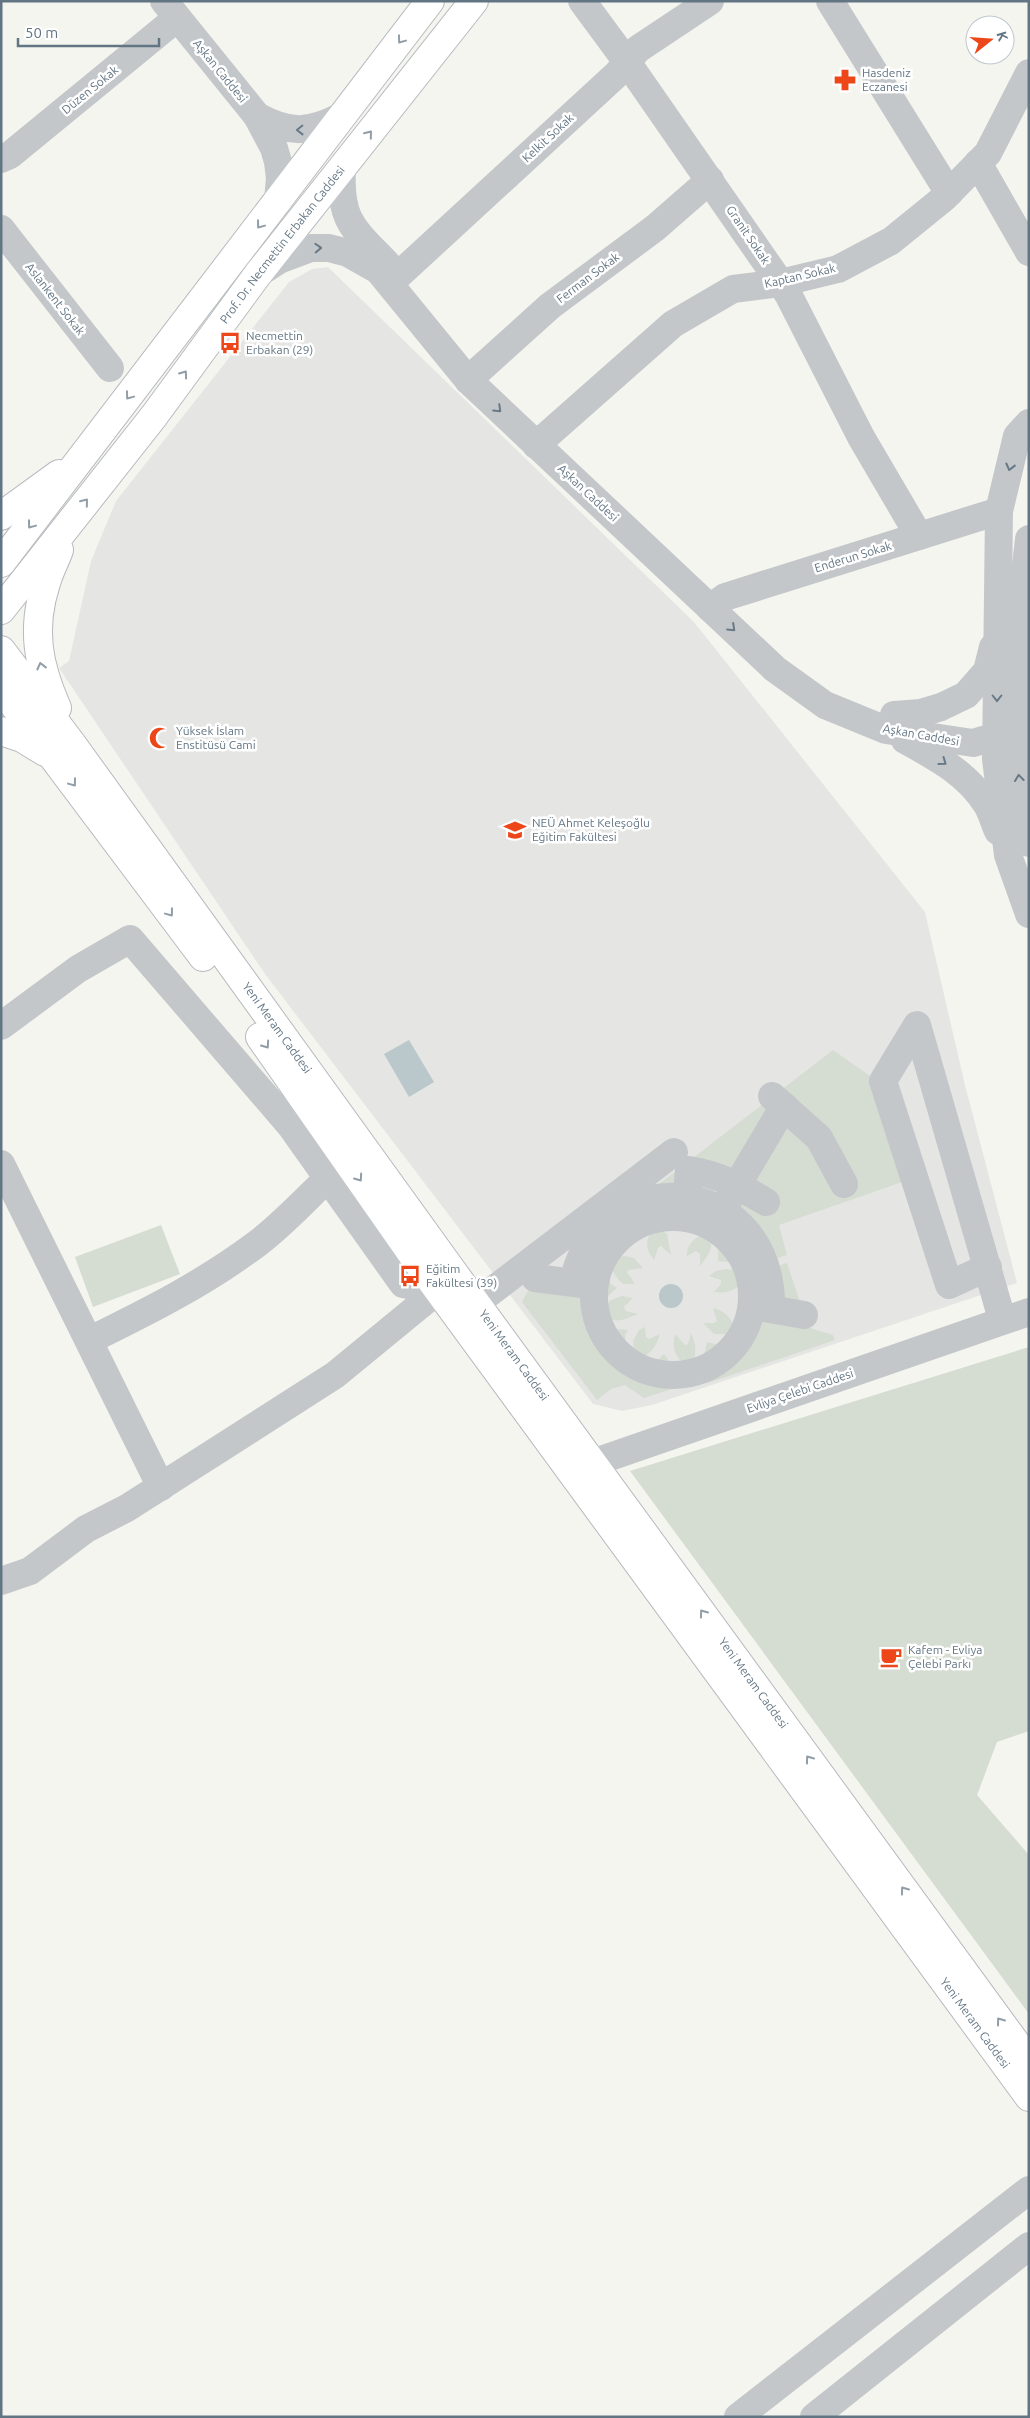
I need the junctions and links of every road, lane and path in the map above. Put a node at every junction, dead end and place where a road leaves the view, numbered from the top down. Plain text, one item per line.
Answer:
1 (430, 1) edge
2 (474, 1) edge
3 (582, 1) edge
4 (710, 1) edge
5 (830, 1) edge
6 (170, 10) edge
7 (627, 62) junction
8 (1029, 73) edge
9 (257, 116) junction
10 (342, 116) junction
11 (1, 159) edge
12 (978, 163) junction
13 (342, 168) junction
14 (710, 180) junction
15 (949, 193) junction
16 (278, 201) junction
17 (1, 230) edge
18 (1029, 252) edge
19 (258, 274) junction
20 (395, 279) junction
21 (780, 283) junction
22 (110, 368) dead end
23 (475, 374) junction
24 (1029, 423) edge
25 (543, 439) junction
26 (78, 463) junction
27 (999, 511) junction
28 (1, 516) edge
29 (68, 522) junction
30 (920, 536) junction
31 (1029, 539) edge
32 (1, 563) edge
33 (718, 602) junction
34 (1, 610) edge
35 (997, 634) junction
36 (1, 650) edge
37 (1, 688) edge
38 (890, 723) junction
39 (1, 731) edge
40 (1014, 736) edge
41 (63, 752) junction
42 (1018, 849) edge
43 (1029, 914) edge
44 (1, 1026) edge
45 (674, 1152) dead end
46 (1, 1164) edge
47 (328, 1178) junction
48 (844, 1184) dead end
49 (737, 1185) junction
50 (766, 1202) dead end
51 (685, 1208) junction
52 (717, 1219) junction
53 (988, 1267) junction
54 (534, 1278) dead end
55 (447, 1283) junction
56 (584, 1284) junction
57 (476, 1303) junction
58 (761, 1308) junction
59 (1029, 1312) edge
60 (804, 1315) dead end
61 (1002, 1319) junction
62 (90, 1340) junction
63 (582, 1467) junction
64 (161, 1487) junction
65 (1, 1581) edge
66 (1029, 2061) edge
67 (1029, 2097) edge
68 (1029, 2190) edge
69 (1029, 2246) edge
70 (738, 2417) edge
71 (814, 2417) edge

1 -> 10 main road
13 -> 2 main road, Prof. Dr. Necmettin Erbakan Caddesi
3 - 7 street, Granit Sokak
4 - 7 street, Kelkit Sokak
5 - 15 street
6 - 9 street, Aşkan Caddesi
6 - 11 street, Düzen Sokak
7 - 14 street, Granit Sokak
7 - 20 street, Kelkit Sokak
8 - 12 street, Kaptan Sokak
10 -> 9 street
9 - 16 street
10 - 16 main road
12 - 15 street, Kaptan Sokak
12 - 18 street
13 - 19 main road, Prof. Dr. Necmettin Erbakan Caddesi
13 - 20 street, Aşkan Caddesi
14 - 21 street, Granit Sokak
14 - 23 street, Ferman Sokak
15 - 21 street, Kaptan Sokak
16 -> 26 main road
17 - 22 street, Aslankent Sokak
19 -> 20 street, Aşkan Caddesi
29 -> 19 main road, Prof. Dr. Necmettin Erbakan Caddesi
20 - 23 street, Aşkan Caddesi
21 - 25 street, Kaptan Sokak
21 - 30 street, Granit Sokak
23 - 25 street, Aşkan Caddesi
24 -> 27 street
25 - 33 street, Aşkan Caddesi
26 - 28 main road
26 -> 32 main road
27 - 30 street, Enderun Sokak
27 - 35 street
29 - 34 main road, Prof. Dr. Necmettin Erbakan Caddesi
41 -> 29 main road
30 - 33 street, Enderun Sokak
31 - 40 street
33 - 38 street, Aşkan Caddesi
35 - 38 street
35 -> 40 street
36 - 41 main road, Yeni Meram Caddesi
37 - 41 main road, Yeni Meram Caddesi
38 - 40 street, Aşkan Caddesi
38 -> 42 street
39 - 41 main road
40 - 42 street
41 - 55 main road, Yeni Meram Caddesi
42 - 43 street
44 - 47 street
45 - 57 street
46 - 62 street
47 - 55 street
47 - 62 street
48 - 49 street
49 - 50 street
49 - 51 street
49 - 52 street
51 - 52 street
51 - 56 street
52 - 58 street
53 - 53 street
53 - 61 street
54 - 56 street
55 - 57 main road, Yeni Meram Caddesi
55 - 63 main road, Yeni Meram Caddesi
55 - 64 street
56 - 58 street
57 - 63 main road, Yeni Meram Caddesi
58 - 60 street
59 - 61 street, Evliya Çelebi Caddesi
61 - 63 street, Evliya Çelebi Caddesi
62 - 64 street
66 -> 63 main road, Yeni Meram Caddesi
63 - 67 main road, Yeni Meram Caddesi
64 - 65 street
68 - 70 street
69 - 71 street

